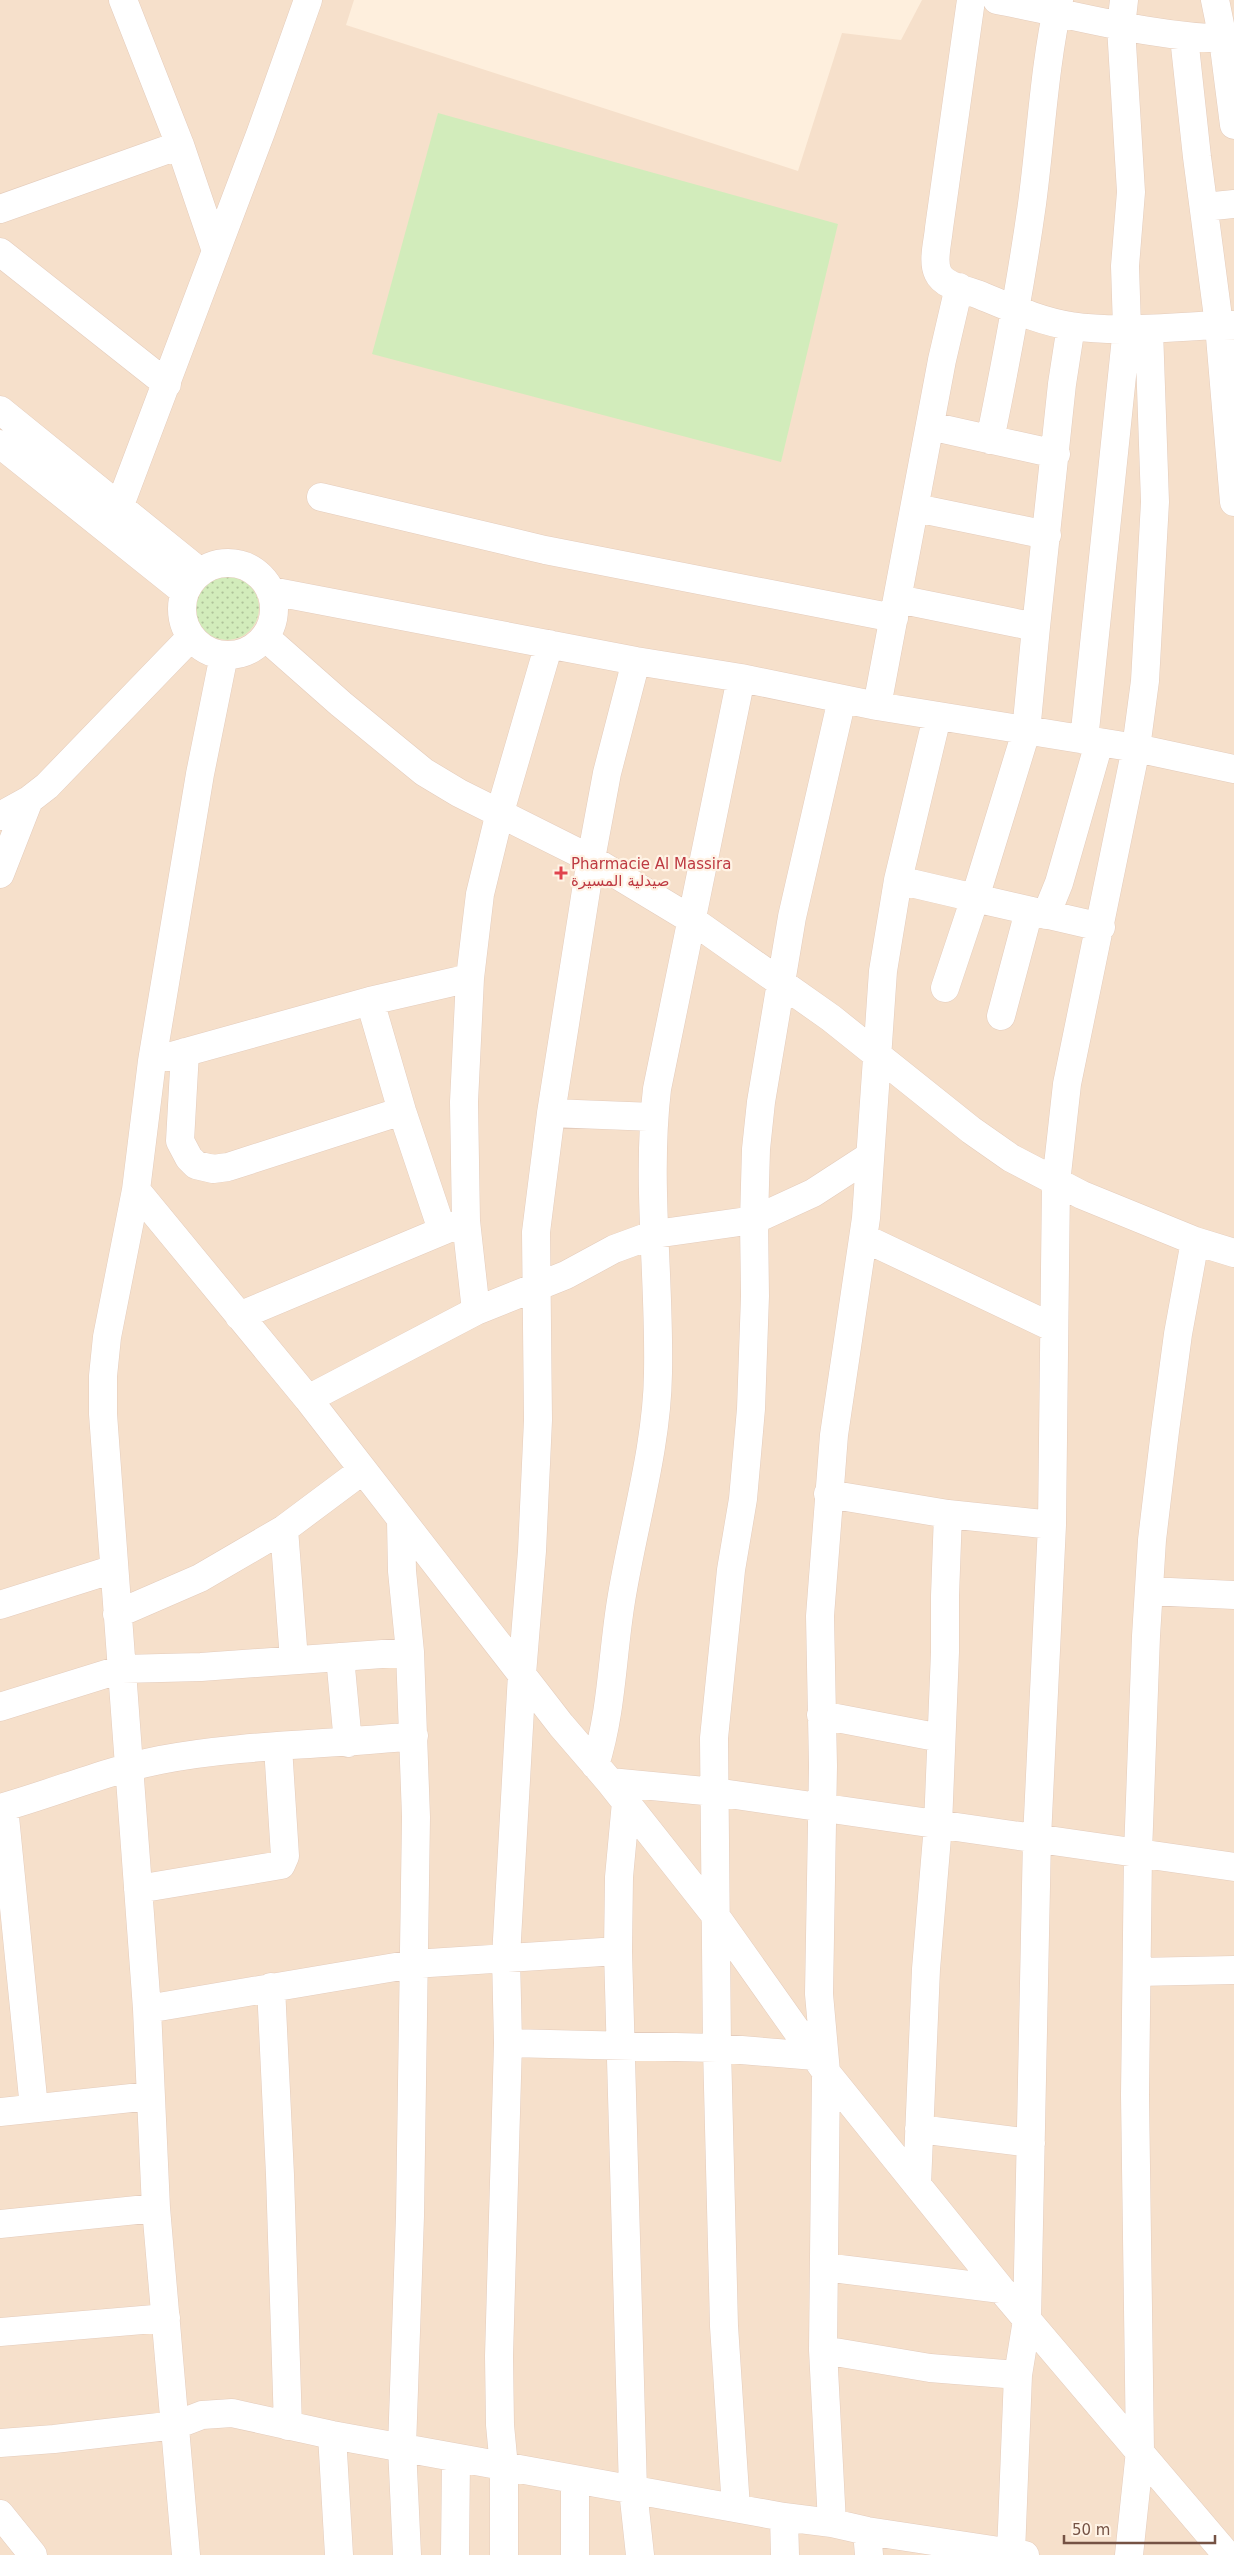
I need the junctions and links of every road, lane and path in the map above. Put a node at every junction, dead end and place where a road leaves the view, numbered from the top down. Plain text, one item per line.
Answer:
1 (123, 0) edge
2 (308, 0) edge
3 (970, 0) edge
4 (997, 0) edge
5 (1124, 0) edge
6 (1215, 0) edge
7 (1058, 6) edge
8 (1121, 27) junction
9 (1184, 37) junction
10 (1228, 39) edge
11 (1234, 125) edge
12 (180, 145) junction
13 (1234, 204) edge
14 (1204, 207) junction
15 (0, 209) edge
16 (216, 251) junction
17 (0, 252) edge
18 (959, 287) junction
19 (1017, 310) junction
20 (1226, 325) edge
21 (1071, 326) junction
22 (1138, 329) junction
23 (166, 384) junction
24 (0, 410) edge
25 (930, 426) junction
26 (990, 440) junction
27 (0, 444) edge
28 (1056, 454) junction
29 (321, 497) dead end
30 (1234, 502) edge
31 (120, 505) junction
32 (916, 508) junction
33 (1047, 535) junction
34 (192, 582) junction
35 (271, 591) junction
36 (896, 608) junction
37 (1036, 627) junction
38 (192, 637) junction
39 (265, 637) junction
40 (549, 644) junction
41 (224, 655) junction
42 (636, 661) junction
43 (742, 678) junction
44 (842, 699) junction
45 (877, 706) junction
46 (938, 717) junction
47 (1026, 732) junction
48 (1092, 742) junction
49 (1136, 748) junction
50 (1234, 768) edge
51 (29, 800) junction
52 (500, 812) junction
53 (0, 816) edge
54 (590, 859) junction
55 (0, 874) edge
56 (898, 880) junction
57 (975, 898) junction
58 (1037, 913) junction
59 (692, 920) junction
60 (1101, 927) junction
61 (470, 978) junction
62 (780, 980) junction
63 (945, 988) dead end
64 (370, 1001) junction
65 (1001, 1016) dead end
66 (185, 1052) junction
67 (876, 1053) junction
68 (152, 1061) junction
69 (402, 1111) junction
70 (551, 1113) junction
71 (654, 1117) junction
72 (870, 1156) junction
73 (1056, 1183) junction
74 (136, 1190) junction
75 (754, 1220) junction
76 (454, 1225) junction
77 (654, 1234) junction
78 (864, 1238) junction
79 (1195, 1242) junction
80 (1234, 1254) edge
81 (536, 1286) junction
82 (476, 1312) junction
83 (239, 1316) junction
84 (1054, 1328) junction
85 (308, 1399) junction
86 (363, 1470) junction
87 (828, 1494) junction
88 (948, 1514) junction
89 (401, 1520) junction
90 (1052, 1525) junction
91 (284, 1530) junction
92 (114, 1569) junction
93 (1149, 1591) junction
94 (1234, 1595) edge
95 (0, 1605) edge
96 (117, 1614) junction
97 (410, 1652) junction
98 (340, 1657) junction
99 (294, 1660) junction
100 (122, 1670) junction
101 (522, 1674) junction
102 (0, 1707) edge
103 (821, 1715) junction
104 (414, 1736) junction
105 (941, 1738) junction
106 (348, 1743) junction
107 (278, 1747) junction
108 (129, 1767) junction
109 (610, 1783) junction
110 (715, 1792) junction
111 (2, 1808) edge
112 (822, 1808) junction
113 (938, 1825) junction
114 (1037, 1838) junction
115 (1138, 1853) junction
116 (1234, 1867) edge
117 (138, 1889) junction
118 (716, 1915) junction
119 (618, 1951) junction
120 (506, 1957) junction
121 (413, 1964) junction
122 (1234, 1970) edge
123 (1136, 1972) junction
124 (270, 1987) junction
125 (147, 2010) junction
126 (508, 2043) junction
127 (622, 2045) junction
128 (717, 2048) junction
129 (820, 2064) junction
130 (150, 2096) junction
131 (34, 2108) junction
132 (0, 2112) edge
133 (919, 2129) junction
134 (1031, 2143) junction
135 (917, 2185) junction
136 (156, 2208) junction
137 (0, 2224) edge
138 (824, 2267) junction
139 (1001, 2289) junction
140 (166, 2318) junction
141 (1027, 2320) junction
142 (0, 2332) edge
143 (823, 2350) junction
144 (1018, 2375) junction
145 (176, 2425) junction
146 (288, 2426) junction
147 (332, 2435) junction
148 (0, 2443) edge
149 (402, 2447) junction
150 (1140, 2451) junction
151 (456, 2459) junction
152 (504, 2467) junction
153 (575, 2480) junction
154 (633, 2490) junction
155 (736, 2508) junction
156 (0, 2514) edge
157 (784, 2518) junction
158 (832, 2523) junction
159 (868, 2543) edge
160 (966, 2550) edge
161 (1234, 2550) edge
162 (1018, 2554) edge
163 (32, 2555) edge
164 (186, 2555) edge
165 (339, 2555) edge
166 (407, 2555) edge
167 (455, 2555) edge
168 (504, 2555) edge
169 (575, 2555) edge
170 (640, 2555) edge
171 (785, 2555) edge
172 (1129, 2555) edge
173 (1226, 2555) edge
174 (1233, 2555) edge

1 - 12 street
2 - 16 street
3 - 18 street
4 - 7 street
5 - 8 street
6 - 10 street
7 - 8 street
7 - 19 street
8 - 9 street
8 - 22 street
9 - 10 street
9 - 14 street
10 - 11 street
12 - 15 street
12 - 16 street
13 - 14 street
14 - 20 street
16 - 23 street
17 - 23 street
18 - 19 street
18 - 25 street
19 - 21 street
19 - 26 street
20 - 22 street
20 - 30 street
21 - 22 street
21 - 28 street
22 - 48 street
22 - 49 street
23 - 31 street
24 - 31 street
25 - 26 street
25 - 32 street
26 - 28 street
27 - 34 street
28 - 33 street
29 - 36 street
31 - 34 street
32 - 33 street
32 - 36 street
33 - 37 street
34 - 35 street
34 - 38 street
35 - 39 street
35 - 40 street
36 - 37 street
36 - 45 street
37 - 47 street
38 - 41 street
38 - 51 street
39 - 41 street
39 - 52 street
40 - 42 street
40 - 52 street
41 - 68 street
42 - 43 street
42 - 54 street
43 - 44 street
43 - 59 street
44 - 45 street
44 - 62 street
45 - 46 street
46 - 47 street
46 - 56 street
47 - 48 street
47 - 57 street
48 - 49 street
48 - 58 street
49 - 50 street
49 - 60 street
51 - 53 street
51 - 55 street
52 - 54 street
52 - 61 street
54 - 59 street
54 - 70 street
56 - 57 street
56 - 67 street
57 - 58 street
57 - 63 street
58 - 60 street
58 - 65 street
59 - 62 street
59 - 71 street
60 - 73 street
61 - 64 street
61 - 76 street
62 - 67 street
62 - 75 street
64 - 66 street
64 - 69 street
66 - 68 street
66 - 69 street
67 - 72 street
67 - 73 street
68 - 74 street
69 - 76 street
70 - 71 street
70 - 81 street
71 - 77 street
72 - 75 street
72 - 78 street
73 - 79 street
73 - 84 street
74 - 83 street
74 - 92 street
75 - 77 street
75 - 110 street
76 - 82 street
76 - 83 street
77 - 81 street
77 - 109 street
78 - 84 street
78 - 87 street
79 - 80 street
79 - 93 street
81 - 82 street
81 - 101 street
82 - 85 street
83 - 85 street
84 - 90 street
85 - 86 street
86 - 89 street
86 - 91 street
87 - 88 street
87 - 103 street
88 - 90 street
88 - 105 street
89 - 97 street
89 - 101 street
90 - 114 street
91 - 96 street
91 - 99 street
92 - 95 street
92 - 96 street
93 - 94 street
93 - 115 street
96 - 100 street
97 - 98 street
97 - 104 street
98 - 99 street
98 - 106 street
99 - 100 street
100 - 102 street
100 - 108 street
101 - 109 street
101 - 120 street
103 - 105 street
103 - 112 street
104 - 106 street
104 - 121 street
105 - 113 street
106 - 107 street
107 - 108 street
107 - 117 street
108 - 111 street
108 - 117 street
109 - 110 street
109 - 118 street
109 - 119 street
110 - 112 street
110 - 118 street
111 - 131 street
112 - 113 street
112 - 129 street
113 - 114 street
113 - 133 street
114 - 115 street
114 - 134 street
115 - 116 street
115 - 123 street
117 - 125 street
118 - 128 street
118 - 129 street
119 - 120 street
119 - 127 street
120 - 121 street
120 - 126 street
121 - 124 street
121 - 149 street
122 - 123 street
123 - 150 street
124 - 125 street
124 - 146 street
125 - 130 street
126 - 127 street
126 - 152 street
127 - 128 street
127 - 154 street
128 - 129 street
128 - 155 street
129 - 135 street
129 - 138 street
130 - 131 street
130 - 136 street
131 - 132 street
133 - 134 street
133 - 135 street
134 - 141 street
135 - 139 street
136 - 137 street
136 - 140 street
138 - 139 street
138 - 143 street
139 - 141 street
140 - 142 street
140 - 145 street
141 - 144 street
141 - 150 street
143 - 144 street
143 - 158 street
144 - 162 street
145 - 146 street
145 - 148 street
145 - 164 street
146 - 147 street
147 - 149 street
147 - 165 street
149 - 151 street
149 - 166 street
150 - 172 street
150 - 173 street
151 - 152 street
151 - 167 street
152 - 153 street
152 - 168 street
153 - 154 street
153 - 169 street
154 - 155 street
154 - 170 street
155 - 157 street
156 - 163 street
157 - 158 street
157 - 171 street
158 - 159 street
159 - 160 street
160 - 162 street
161 - 174 street

